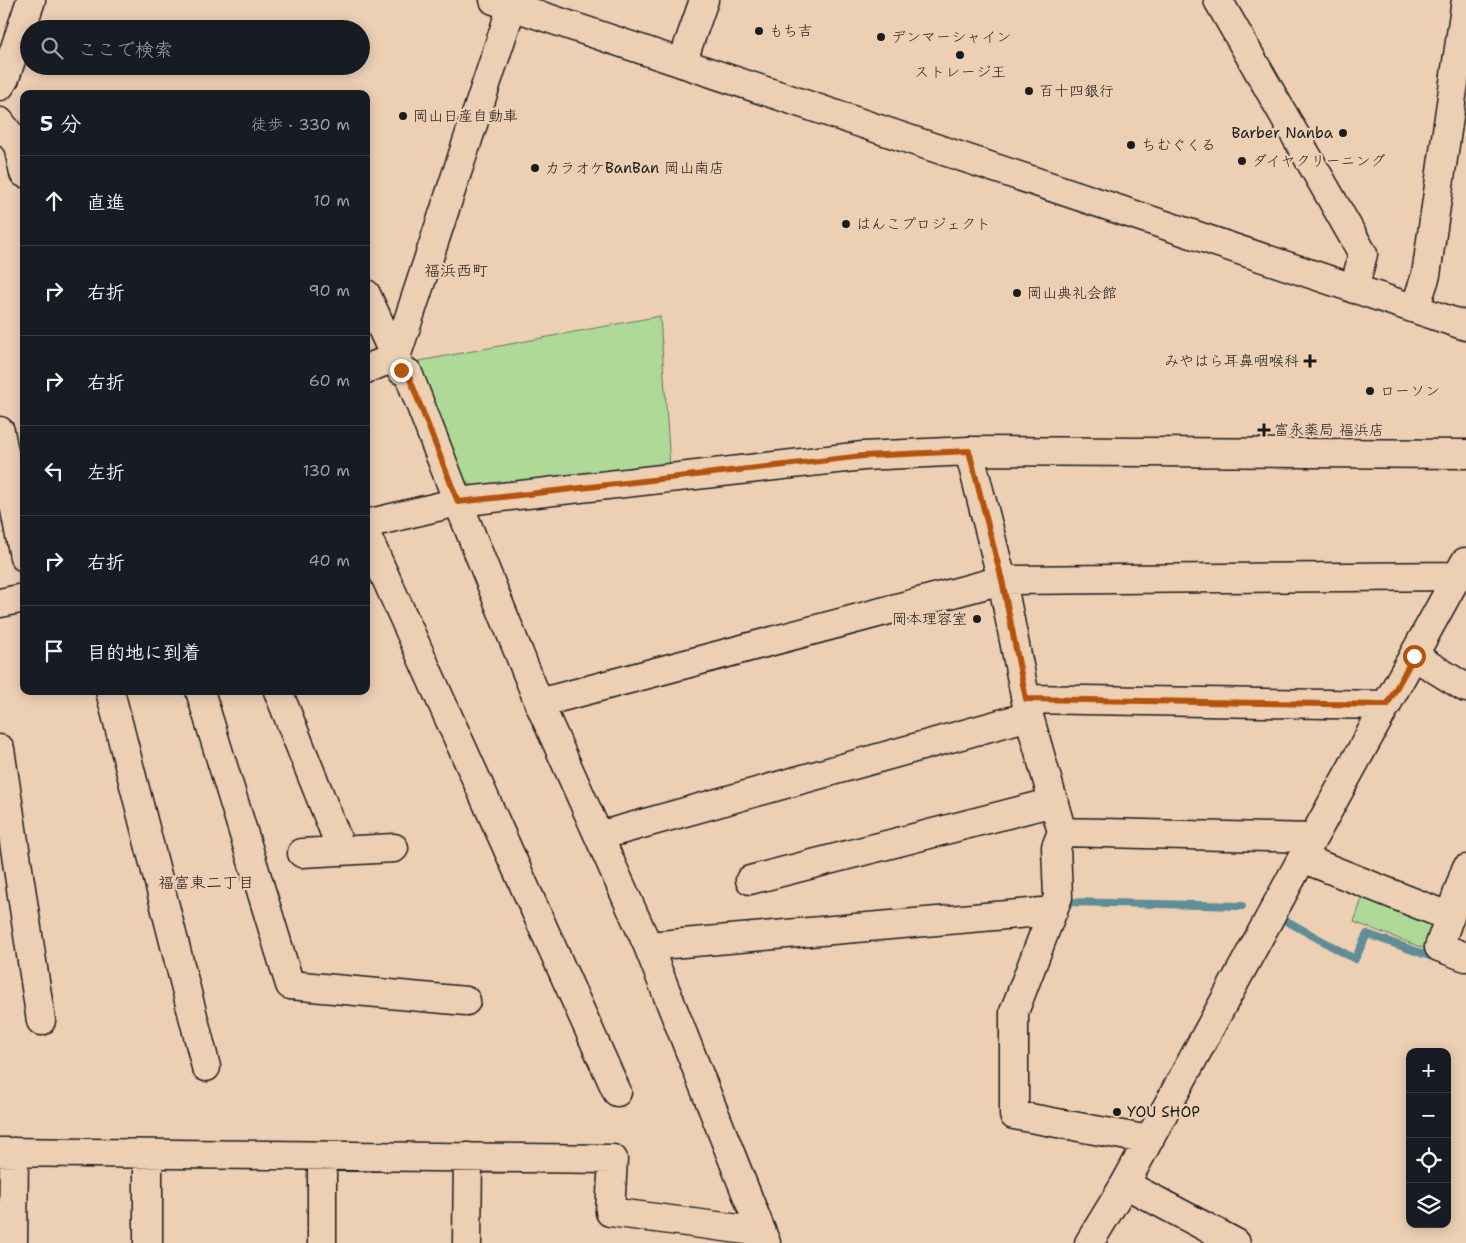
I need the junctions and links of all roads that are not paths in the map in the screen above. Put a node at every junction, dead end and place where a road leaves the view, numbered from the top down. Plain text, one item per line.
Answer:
1 (31, 0) edge
2 (704, 0) edge
3 (1218, 0) edge
4 (1466, 0) edge
5 (503, 3) edge
6 (24, 20) edge
7 (20, 33) edge
8 (682, 63) junction
9 (0, 86) edge
10 (0, 114) edge
11 (20, 121) edge
12 (0, 122) edge
13 (20, 154) edge
14 (1354, 289) junction
15 (1415, 308) junction
16 (370, 309) edge
17 (1466, 326) edge
18 (384, 362) edge
19 (0, 431) edge
20 (969, 451) junction
21 (1466, 454) edge
22 (458, 502) junction
23 (370, 523) edge
24 (20, 536) edge
25 (370, 543) edge
26 (1462, 568) edge
27 (1002, 580) junction
28 (20, 599) edge
29 (0, 603) edge
30 (1414, 656) junction
31 (1466, 688) edge
32 (111, 695) edge
33 (201, 695) edge
34 (280, 695) edge
35 (539, 703) junction
36 (1387, 705) junction
37 (1027, 707) junction
38 (0, 749) edge
39 (1054, 802) junction
40 (1062, 832) junction
41 (599, 836) junction
42 (394, 848) dead end
43 (1307, 848) junction
44 (342, 851) junction
45 (302, 853) dead end
46 (1466, 869) edge
47 (750, 880) dead end
48 (10, 882) edge
49 (1053, 911) junction
50 (1450, 917) junction
51 (648, 946) junction
52 (1466, 957) edge
53 (466, 1001) dead end
54 (41, 1021) dead end
55 (206, 1067) dead end
56 (617, 1092) dead end
57 (1149, 1140) junction
58 (7, 1152) edge
59 (148, 1154) junction
60 (322, 1156) junction
61 (468, 1157) junction
62 (1125, 1184) junction
63 (764, 1237) edge
64 (13, 1243) edge
65 (148, 1243) edge
66 (322, 1243) edge
67 (468, 1243) edge
68 (1089, 1243) edge
69 (1236, 1243) edge

1 - 6 street
2 - 8 street
3 - 14 street
4 - 15 street
5 - 8 street
5 - 18 street
7 - 9 street
8 - 14 street
10 - 11 street
12 - 13 street
14 - 15 street
15 - 17 street
16 - 18 street
18 - 22 street
19 - 24 street
20 - 21 street
20 - 22 street
20 - 27 street
22 - 23 street
22 - 35 street
25 - 56 street
26 - 27 street
26 - 30 street
27 - 35 street
27 - 37 street
28 - 29 street
30 - 31 street
30 - 36 street
32 - 55 street
33 - 53 street
34 - 44 street
35 - 41 street
36 - 37 street
36 - 43 street
37 - 39 street
37 - 41 street
38 - 48 street
39 - 40 street
39 - 47 street
40 - 43 street
40 - 49 street
41 - 51 street
42 - 44 street
43 - 50 street
43 - 57 street
44 - 45 street
46 - 50 street
48 - 54 street
49 - 51 street
49 - 57 street
50 - 52 street
51 - 63 street
57 - 62 street
58 - 59 street
58 - 64 street
59 - 60 street
59 - 65 street
60 - 61 street
60 - 66 street
61 - 63 street
61 - 67 street
62 - 68 street
62 - 69 street

